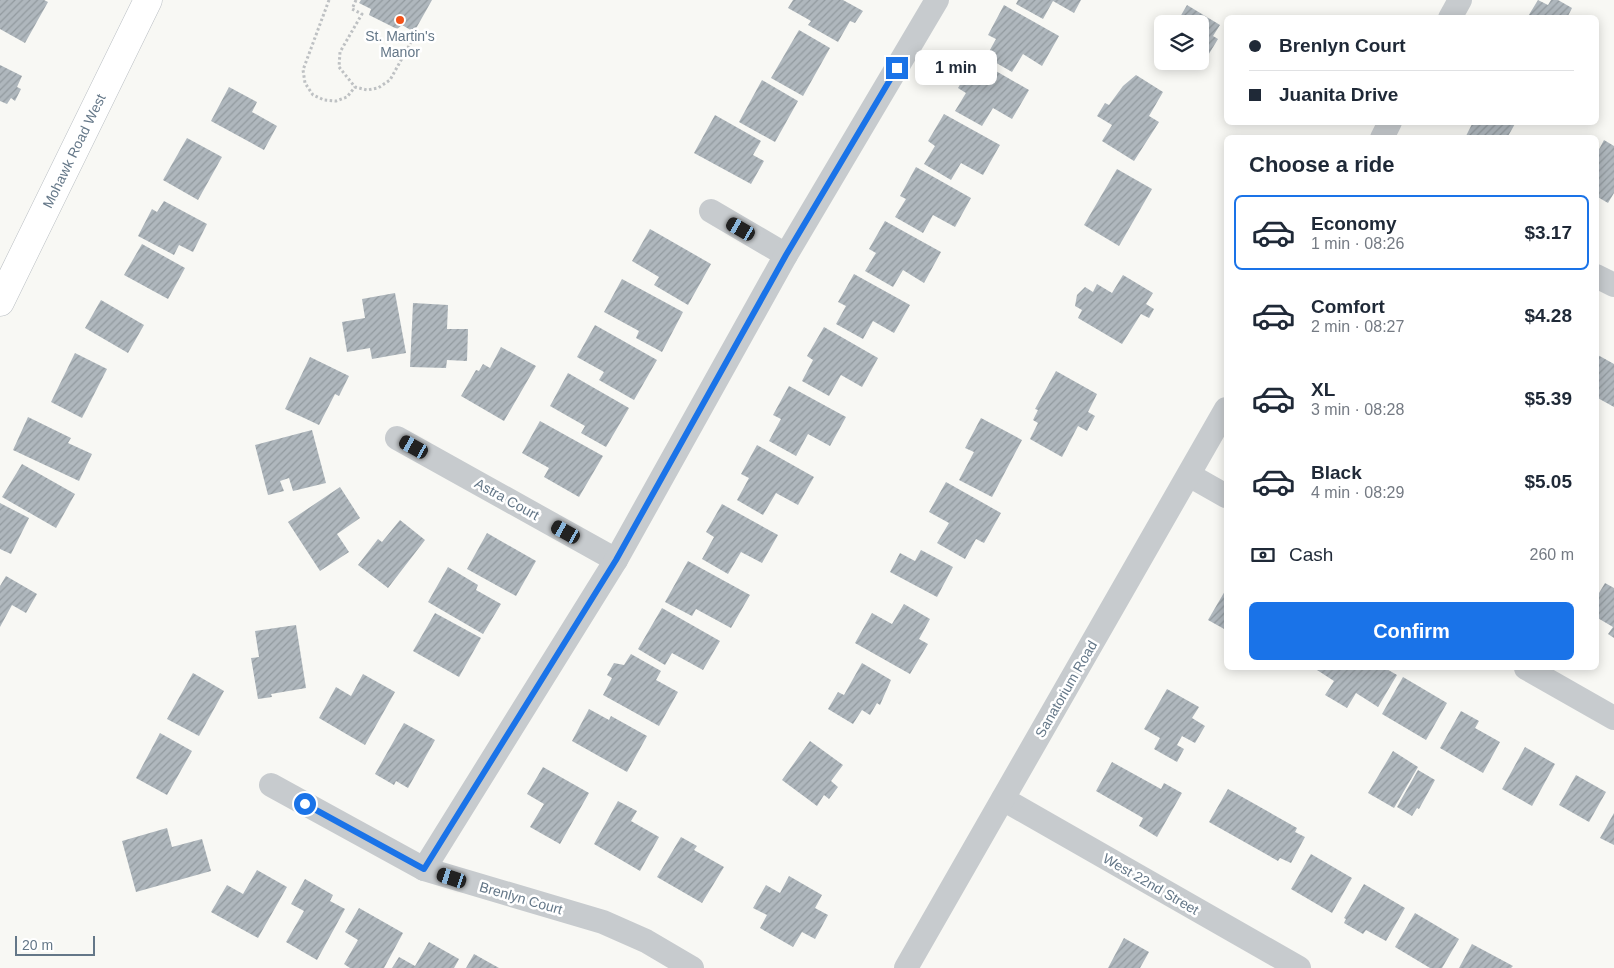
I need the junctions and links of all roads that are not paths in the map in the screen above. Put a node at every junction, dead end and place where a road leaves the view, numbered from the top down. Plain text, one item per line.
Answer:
1 (148, 0) edge
2 (937, 0) edge
3 (1460, 0) edge
4 (1452, 15) edge
5 (711, 212) dead end
6 (786, 255) junction
7 (1599, 278) edge
8 (1614, 286) edge
9 (0, 302) edge
10 (1224, 413) edge
11 (397, 438) dead end
12 (1189, 475) junction
13 (1224, 495) edge
14 (616, 560) junction
15 (1530, 670) edge
16 (1614, 718) edge
17 (271, 785) dead end
18 (1003, 799) junction
19 (424, 869) junction
20 (692, 968) edge
21 (906, 968) edge
22 (1299, 968) edge

1 - 9 main road, Mohawk Road West
2 - 6 street
3 - 4 street
5 - 6 street
6 - 14 street
7 - 8 street
10 - 12 street, Sanatorium Road
11 - 14 street, Astra Court
12 - 13 street
12 - 18 street, Sanatorium Road
14 - 19 street
15 - 16 street
17 - 19 street, Brenlyn Court
18 - 21 street, Sanatorium Road
18 - 22 street, West 22nd Street
19 - 20 street, Brenlyn Court

